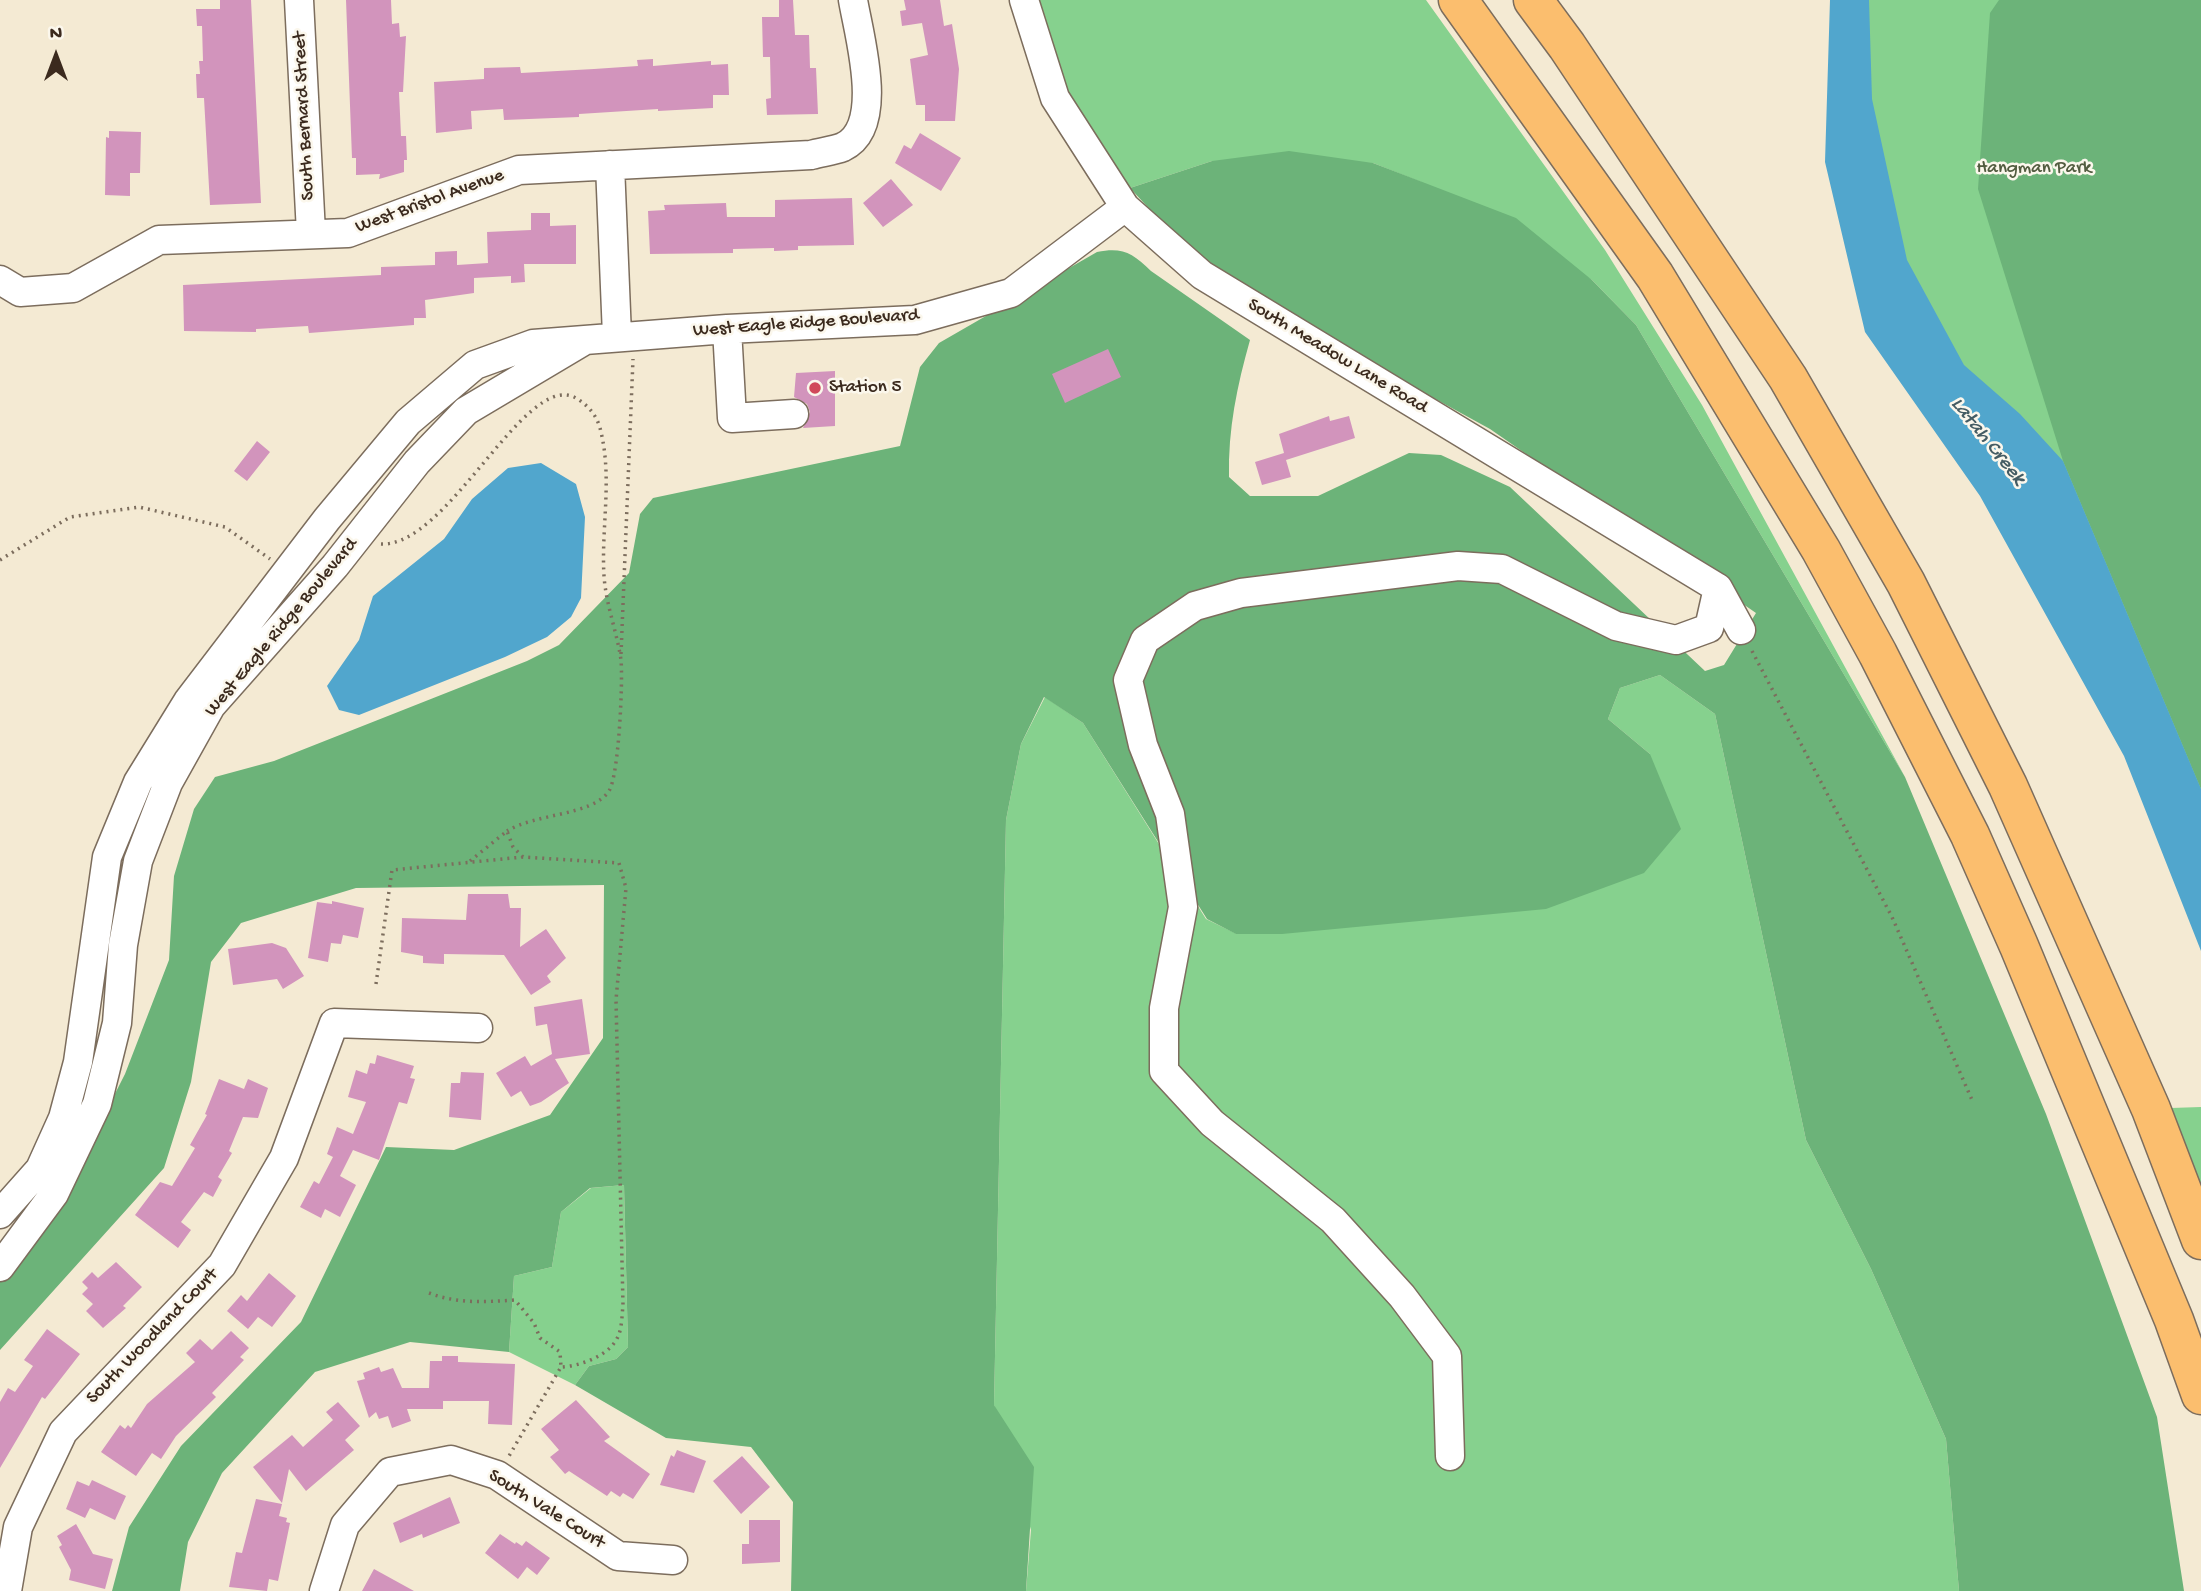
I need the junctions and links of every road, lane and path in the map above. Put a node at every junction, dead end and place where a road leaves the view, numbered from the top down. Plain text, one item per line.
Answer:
1 (299, 0) edge
2 (853, 0) edge
3 (1024, 0) edge
4 (1458, 0) edge
5 (1533, 0) edge
6 (610, 165) junction
7 (1125, 207) junction
8 (311, 233) junction
9 (0, 280) edge
10 (727, 329) junction
11 (617, 336) junction
12 (582, 341) junction
13 (633, 359) dead end
14 (794, 414) dead end
15 (378, 544) dead end
16 (0, 560) edge
17 (288, 571) junction
18 (1718, 588) junction
19 (1741, 630) joint
20 (621, 659) junction
21 (508, 831) junction
22 (523, 858) junction
23 (469, 862) junction
24 (376, 984) dead end
25 (478, 1028) dead end
26 (1972, 1100) dead end
27 (0, 1214) edge
28 (2201, 1240) edge
29 (0, 1267) edge
30 (429, 1293) dead end
31 (561, 1367) junction
32 (2201, 1395) edge
33 (1450, 1456) dead end
34 (508, 1458) dead end
35 (673, 1560) dead end
36 (7, 1591) edge
37 (324, 1591) edge

1 - 8 street, South Bernard Street
2 - 6 street, West Bristol Avenue
3 - 7 street, South Meadow Lane Road
4 - 32 highway
5 - 28 highway
6 - 8 street, West Bristol Avenue
6 - 11 street
7 - 10 street, West Eagle Ridge Boulevard
7 - 18 street, South Meadow Lane Road
8 - 9 street, West Bristol Avenue
10 - 11 street, West Eagle Ridge Boulevard
10 - 14 street
11 - 12 street, West Eagle Ridge Boulevard
12 - 17 street, West Eagle Ridge Boulevard
12 - 29 street, West Eagle Ridge Boulevard
13 - 20 path
15 - 20 path
16 - 17 path
17 - 27 street, West Eagle Ridge Boulevard
18 - 19 street
18 - 33 street
19 - 26 path
20 - 21 path
21 - 22 path
21 - 23 path
22 - 23 path
22 - 31 path
23 - 24 path
25 - 36 street, South Woodland Court
30 - 31 path
31 - 34 path
35 - 37 street, South Vale Court

